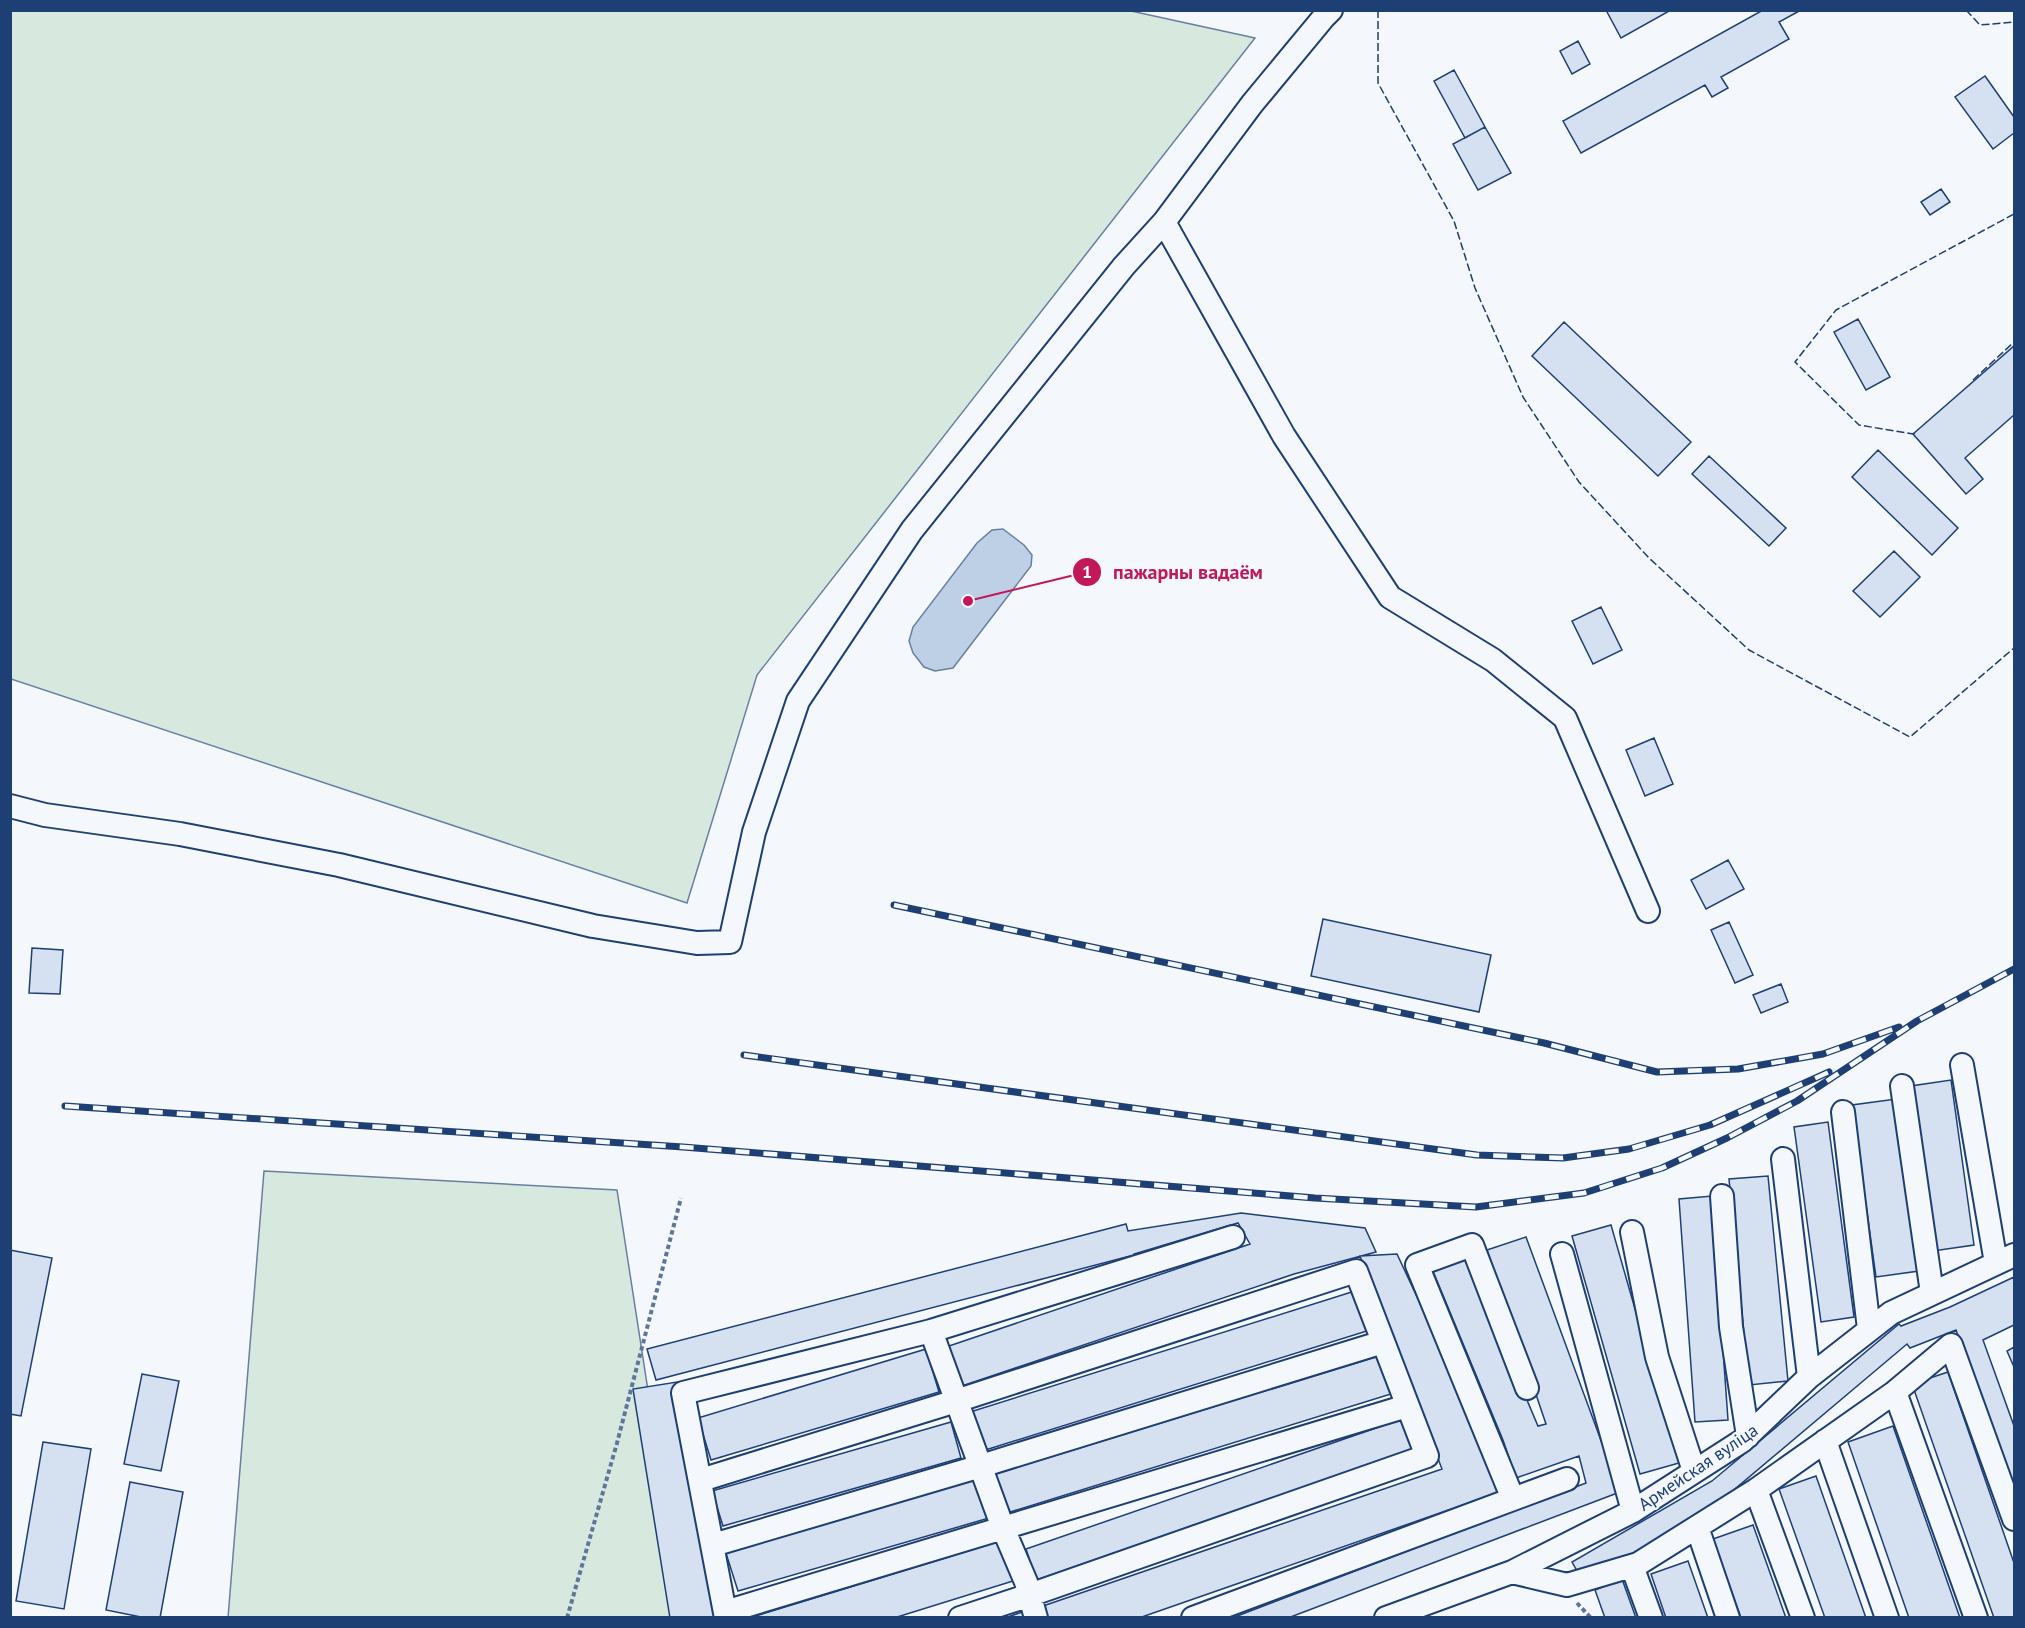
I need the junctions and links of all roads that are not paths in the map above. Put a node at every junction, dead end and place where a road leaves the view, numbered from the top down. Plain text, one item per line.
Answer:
1 (1331, 10) edge
2 (1164, 222) junction
3 (10, 806) edge
4 (1648, 911) dead end
5 (1962, 1065) dead end
6 (1902, 1086) dead end
7 (1843, 1112) dead end
8 (1783, 1159) dead end
9 (1722, 1196) dead end
10 (1632, 1232) dead end
11 (1233, 1237) dead end
12 (1562, 1254) dead end
13 (2005, 1259) edge
14 (1932, 1293) junction
15 (1869, 1329) junction
16 (931, 1331) junction
17 (1383, 1342) junction
18 (1809, 1377) junction
19 (1527, 1388) dead end
20 (1895, 1392) junction
21 (957, 1401) junction
22 (1407, 1406) junction
23 (1748, 1436) junction
24 (1826, 1441) junction
25 (981, 1466) junction
26 (1694, 1471) junction
27 (1567, 1479) dead end
28 (701, 1480) junction
29 (1756, 1490) junction
30 (1513, 1499) junction
31 (1633, 1511) junction
32 (2014, 1519) edge
33 (1697, 1527) junction
34 (1003, 1528) junction
35 (713, 1545) junction
36 (1632, 1566) junction
37 (1512, 1572) junction
38 (1030, 1595) junction
39 (726, 1615) edge
40 (960, 1617) edge
41 (1036, 1617) edge
42 (1193, 1617) edge
43 (1386, 1617) edge
44 (1651, 1617) edge
45 (1728, 1617) edge
46 (1803, 1617) edge
47 (1887, 1617) edge
48 (1976, 1617) edge

1 - 2 street
2 - 3 street
2 - 4 street
5 - 13 street
6 - 14 street
7 - 15 street
8 - 18 street
9 - 23 street
10 - 26 street
11 - 16 street
12 - 31 street
13 - 14 street, Армейская вуліца
14 - 15 street, Армейская вуліца
15 - 18 street, Армейская вуліца
16 - 21 street
16 - 28 street
17 - 21 street
17 - 22 street
17 - 25 street
18 - 23 street, Армейская вуліца
19 - 30 street
20 - 24 street
20 - 32 street
20 - 48 street
21 - 25 street
21 - 28 street
22 - 34 street
22 - 38 street
23 - 26 street, Армейская вуліца
24 - 29 street
24 - 47 street
25 - 34 street
25 - 35 street
26 - 31 street, Армейская вуліца
27 - 30 street
28 - 35 street
29 - 33 street
29 - 46 street
30 - 42 street
31 - 37 street, Армейская вуліца
33 - 36 street
33 - 45 street
34 - 38 street
34 - 39 street
35 - 39 street
36 - 37 street
36 - 44 street
37 - 43 street, Армейская вуліца
38 - 40 street
38 - 41 street

